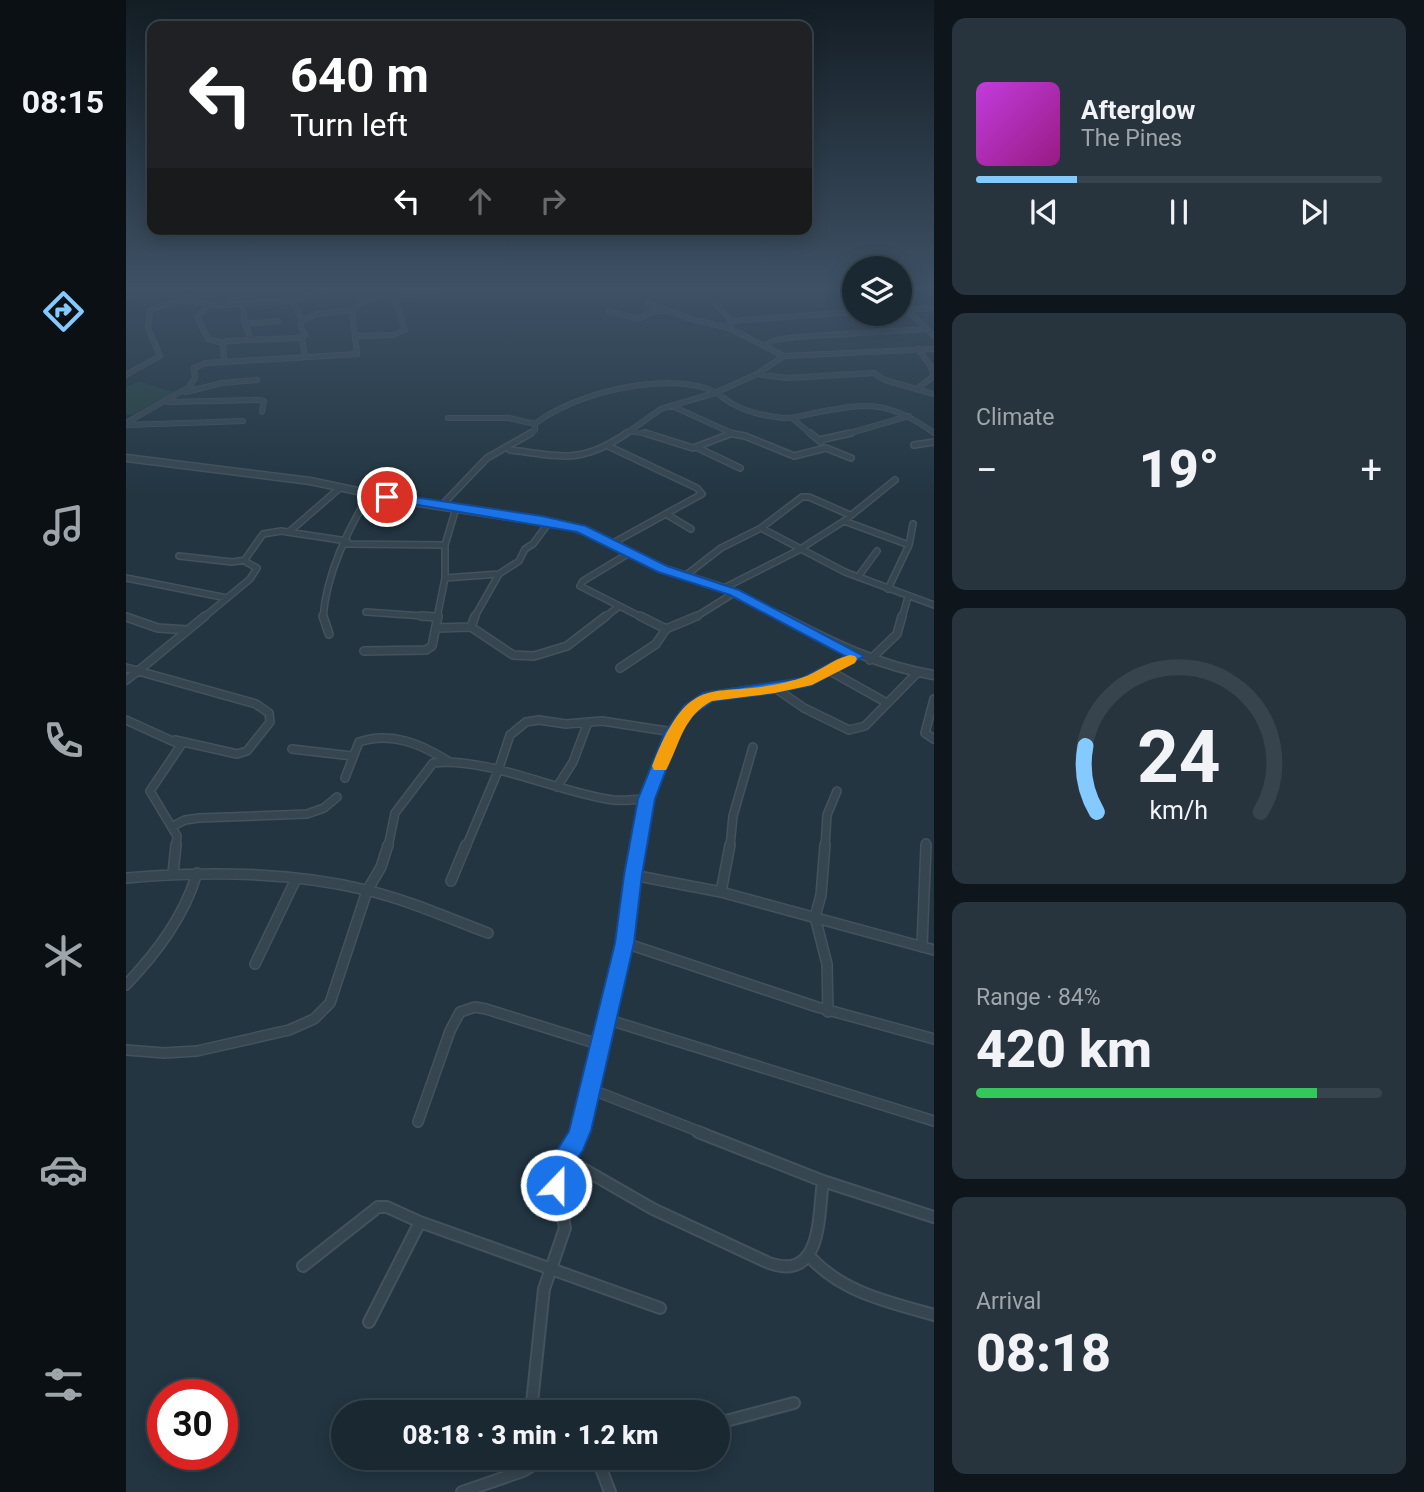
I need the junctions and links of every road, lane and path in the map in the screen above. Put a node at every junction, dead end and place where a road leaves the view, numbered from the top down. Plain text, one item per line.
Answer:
1 (157, 358) edge
2 (287, 358) edge
3 (782, 358) edge
4 (924, 358) edge
5 (224, 360) joint
6 (126, 366) edge
7 (136, 369) junction
8 (757, 374) junction
9 (126, 375) edge
10 (934, 376) edge
11 (934, 376) edge
12 (257, 380) dead end
13 (918, 388) junction
14 (181, 392) junction
15 (715, 393) junction
16 (934, 394) edge
17 (165, 402) junction
18 (672, 406) junction
19 (262, 412) dead end
20 (909, 416) junction
21 (448, 418) dead end
22 (792, 418) junction
23 (243, 421) dead end
24 (126, 424) edge
25 (536, 424) junction
26 (629, 431) junction
27 (730, 433) junction
28 (934, 433) edge
29 (820, 440) junction
30 (934, 442) edge
31 (914, 445) dead end
32 (608, 446) junction
33 (698, 448) junction
34 (826, 448) junction
35 (501, 450) junction
36 (126, 458) edge
37 (851, 458) dead end
38 (740, 468) dead end
39 (895, 480) dead end
40 (341, 487) junction
41 (371, 492) junction
42 (441, 506) junction
43 (456, 508) junction
44 (666, 514) junction
45 (850, 515) junction
46 (844, 521) junction
47 (550, 522) junction
48 (913, 524) dead end
49 (761, 527) junction
50 (691, 529) dead end
51 (289, 532) junction
52 (346, 543) junction
53 (613, 543) junction
54 (445, 545) junction
55 (909, 545) junction
56 (797, 551) junction
57 (877, 551) dead end
58 (631, 552) junction
59 (179, 556) dead end
60 (246, 560) junction
61 (499, 574) junction
62 (685, 576) junction
63 (858, 577) junction
64 (126, 578) edge
65 (445, 578) junction
66 (724, 588) junction
67 (888, 589) junction
68 (734, 593) junction
69 (908, 597) junction
70 (227, 598) junction
71 (934, 605) edge
72 (618, 607) junction
73 (366, 612) dead end
74 (126, 617) edge
75 (438, 617) junction
76 (471, 627) junction
77 (436, 628) junction
78 (666, 629) junction
79 (188, 630) junction
80 (329, 634) dead end
81 (364, 651) dead end
82 (856, 656) junction
83 (870, 660) junction
84 (126, 668) edge
85 (620, 668) dead end
86 (138, 671) junction
87 (830, 671) junction
88 (917, 673) junction
89 (934, 675) edge
90 (126, 680) edge
91 (775, 688) junction
92 (934, 699) edge
93 (887, 703) junction
94 (126, 720) edge
95 (588, 722) junction
96 (673, 732) junction
97 (934, 739) edge
98 (176, 740) junction
99 (753, 747) dead end
100 (292, 749) dead end
101 (352, 756) junction
102 (448, 761) junction
103 (498, 772) junction
104 (345, 778) dead end
105 (557, 787) junction
106 (837, 792) dead end
107 (337, 797) dead end
108 (646, 799) junction
109 (173, 826) junction
110 (926, 843) dead end
111 (173, 873) junction
112 (197, 873) junction
113 (633, 875) junction
114 (126, 878) edge
115 (296, 879) junction
116 (451, 881) dead end
117 (367, 891) junction
118 (721, 892) junction
119 (815, 917) junction
120 (488, 933) dead end
121 (625, 943) junction
122 (922, 947) junction
123 (934, 950) edge
124 (255, 964) dead end
125 (126, 985) edge
126 (828, 1012) junction
127 (606, 1019) junction
128 (934, 1039) edge
129 (601, 1045) junction
130 (126, 1051) edge
131 (590, 1090) junction
132 (934, 1121) edge
133 (418, 1122) dead end
134 (566, 1159) junction
135 (823, 1181) junction
136 (934, 1217) edge
137 (420, 1222) junction
138 (810, 1257) junction
139 (303, 1266) dead end
140 (551, 1269) junction
141 (660, 1308) dead end
142 (934, 1315) edge
143 (369, 1322) dead end
144 (532, 1400) edge
145 (794, 1403) dead end
146 (730, 1420) edge
147 (524, 1470) edge
148 (602, 1470) edge
149 (462, 1492) edge
150 (610, 1492) edge

1 - 7 street
2 - 5 street
3 - 8 street
4 - 10 street
5 - 14 street
6 - 7 street
7 - 9 street
8 - 13 street
8 - 15 street
11 - 13 street
12 - 14 street
13 - 16 street
14 - 17 street
15 - 18 street
15 - 22 street
15 - 25 street
17 - 19 street
17 - 24 street
18 - 26 street
18 - 27 street
20 - 22 street
20 - 28 street
20 - 29 street
21 - 25 street
22 - 29 street
23 - 24 street
25 - 35 street
26 - 32 street
26 - 33 street
27 - 33 street
27 - 34 street
29 - 34 street
30 - 31 street
32 - 35 street
32 - 44 street
33 - 38 street
34 - 37 street
35 - 42 street
36 - 40 street
39 - 45 street
40 - 41 street
40 - 51 street
41 - 42 street
41 - 52 street
42 - 43 street
43 - 47 street
43 - 54 street
44 - 50 street
44 - 53 street
45 - 46 street
45 - 49 street
46 - 55 street
46 - 56 street
47 - 53 street
47 - 61 street
48 - 55 street
49 - 56 street
49 - 62 street
51 - 52 street
51 - 60 street
52 - 54 street
52 - 80 street
53 - 58 street
54 - 65 street
55 - 67 street
56 - 63 street
56 - 66 street
57 - 63 street
58 - 62 street
58 - 72 street
59 - 60 street
60 - 70 street
61 - 65 street
61 - 76 street
62 - 66 street
63 - 67 street
64 - 70 street
65 - 75 street
66 - 68 street
67 - 69 street
68 - 78 street
68 - 82 street
69 - 71 street
69 - 83 street
70 - 79 street
72 - 76 street
72 - 78 street
73 - 75 street
74 - 79 street
75 - 77 street
76 - 77 street
77 - 81 street
78 - 85 street
79 - 86 street
82 - 83 street
82 - 87 street
83 - 88 street
84 - 86 street
86 - 90 street
86 - 98 street
87 - 91 street
87 - 93 street
88 - 89 street
88 - 93 street
91 - 93 street
91 - 96 street
92 - 97 street
94 - 98 street
95 - 96 street
95 - 103 street
95 - 105 street
96 - 108 street
98 - 109 street
99 - 118 street
100 - 101 street
101 - 102 street
101 - 104 street
102 - 103 street
102 - 117 street
103 - 105 street
103 - 116 street
105 - 108 street
106 - 119 street
107 - 109 street
108 - 113 street
109 - 111 street
110 - 122 street
111 - 112 street
111 - 114 street
112 - 115 street
112 - 125 street
113 - 118 street
113 - 121 street
115 - 117 street
115 - 124 street
117 - 120 street
117 - 130 street
118 - 119 street
119 - 122 street
119 - 126 street
121 - 126 street
121 - 127 street
122 - 123 street
126 - 128 street
127 - 129 street
127 - 132 street
129 - 131 street
129 - 133 street
131 - 134 street
131 - 135 street
134 - 138 street
134 - 140 street
135 - 136 street
135 - 138 street
137 - 139 street
137 - 140 street
137 - 143 street
138 - 142 street
140 - 141 street
140 - 144 street
145 - 146 street
147 - 149 street
148 - 150 street

